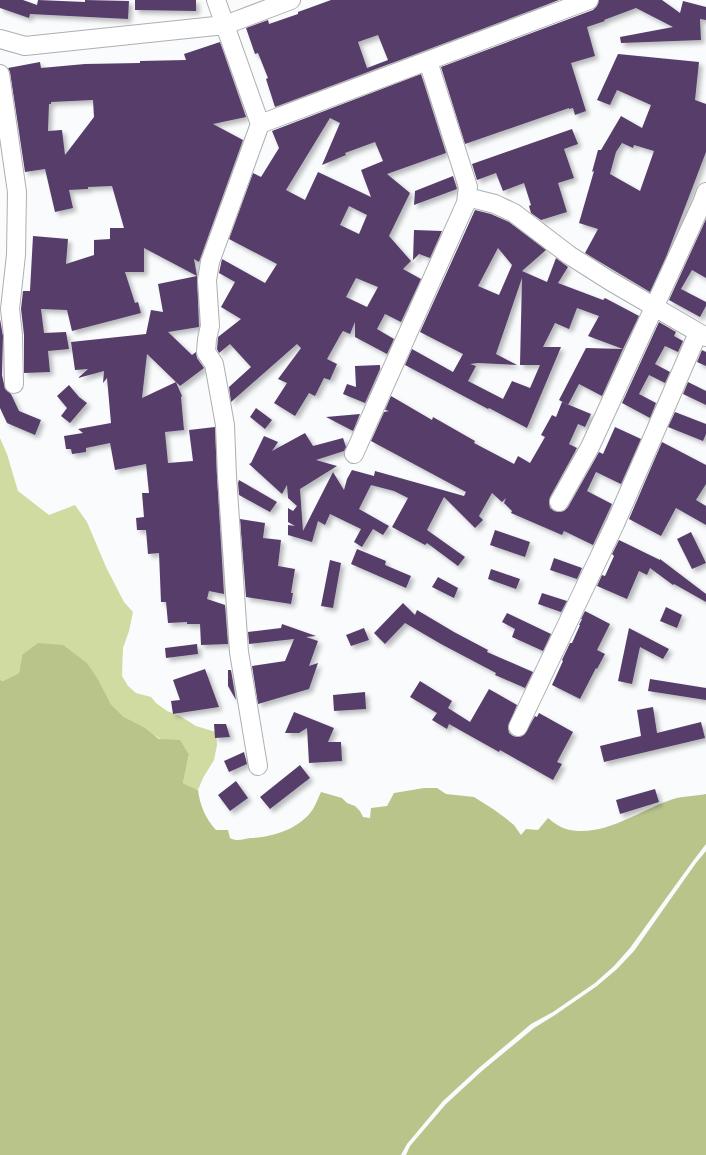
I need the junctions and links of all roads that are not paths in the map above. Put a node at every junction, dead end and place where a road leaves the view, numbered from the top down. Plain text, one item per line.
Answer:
1 (216, 0) edge
2 (291, 0) edge
3 (589, 0) edge
4 (225, 25) junction
5 (0, 39) edge
6 (428, 61) junction
7 (0, 74) edge
8 (260, 124) junction
9 (706, 192) edge
10 (467, 197) junction
11 (654, 307) junction
12 (702, 335) edge
13 (14, 384) dead end
14 (354, 454) dead end
15 (559, 502) dead end
16 (518, 727) dead end
17 (258, 766) dead end

1 - 4 street
2 - 4 street
3 - 6 street
4 - 5 street
4 - 8 street
6 - 8 street
6 - 10 street
7 - 13 street
8 - 17 street
9 - 11 street
10 - 11 street
10 - 14 street
11 - 12 street
11 - 15 street
12 - 16 street

